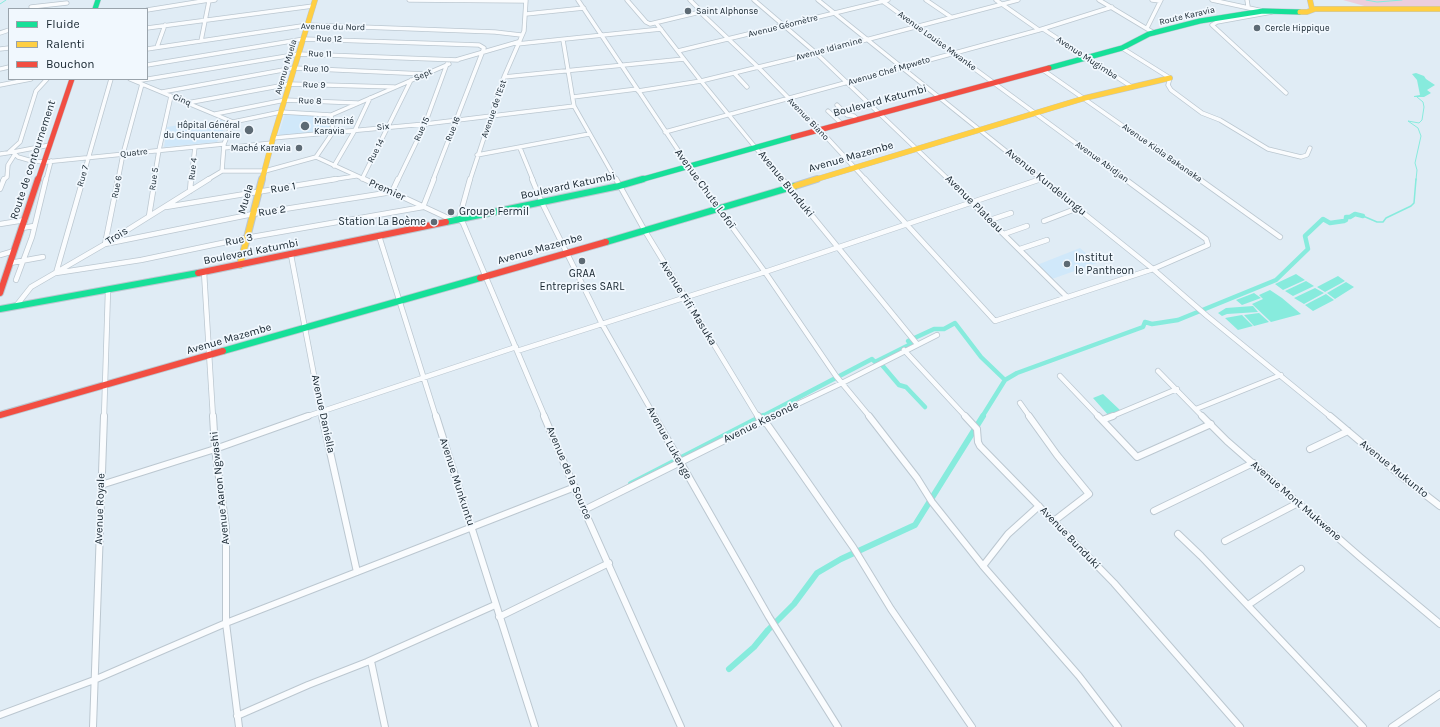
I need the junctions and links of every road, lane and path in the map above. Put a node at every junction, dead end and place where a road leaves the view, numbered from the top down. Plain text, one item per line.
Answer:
1 (209, 0) edge
2 (214, 0) edge
3 (408, 0) edge
4 (578, 0) edge
5 (628, 0) edge
6 (690, 0) edge
7 (754, 0) edge
8 (818, 0) edge
9 (888, 0) edge
10 (926, 0) edge
11 (996, 0) edge
12 (1018, 0) edge
13 (1099, 0) edge
14 (1152, 0) edge
15 (1212, 0) edge
16 (1247, 0) edge
17 (68, 1) edge
18 (526, 1) edge
19 (882, 1) edge
20 (1160, 1) edge
21 (1226, 1) edge
22 (314, 3) edge
23 (1002, 5) junction
24 (1248, 6) junction
25 (1313, 6) edge
26 (32, 7) dead end
27 (584, 8) junction
28 (1112, 8) junction
29 (1438, 9) edge
30 (148, 10) edge
31 (1263, 11) junction
32 (1273, 11) junction
33 (700, 12) junction
34 (526, 14) junction
35 (834, 14) junction
36 (951, 17) junction
37 (206, 20) junction
38 (656, 23) junction
39 (165, 25) junction
40 (308, 25) junction
41 (783, 26) junction
42 (916, 26) junction
43 (148, 28) edge
44 (1147, 28) junction
45 (661, 29) junction
46 (1041, 29) junction
47 (1154, 33) junction
48 (521, 35) junction
49 (602, 35) junction
50 (304, 39) junction
51 (729, 39) junction
52 (563, 40) junction
53 (867, 40) junction
54 (201, 41) junction
55 (518, 43) junction
56 (1131, 44) joint
57 (157, 47) junction
58 (1122, 48) junction
59 (148, 49) edge
60 (483, 51) junction
61 (678, 51) junction
62 (816, 53) junction
63 (953, 53) junction
64 (299, 54) junction
65 (1089, 58) junction
66 (684, 59) junction
67 (458, 60) junction
68 (448, 64) junction
69 (148, 65) edge
70 (621, 66) junction
71 (758, 67) junction
72 (294, 68) junction
73 (901, 68) junction
74 (1043, 70) junction
75 (568, 72) junction
76 (734, 73) junction
77 (425, 74) junction
78 (504, 77) junction
79 (1170, 78) junction
80 (148, 79) edge
81 (26, 80) edge
82 (46, 80) edge
83 (72, 80) edge
84 (111, 80) edge
85 (133, 80) edge
86 (142, 80) edge
87 (411, 80) junction
88 (136, 81) junction
89 (701, 81) junction
90 (994, 82) junction
91 (847, 83) junction
92 (142, 84) junction
93 (290, 84) junction
94 (0, 85) edge
95 (394, 87) junction
96 (747, 87) dead end
97 (1132, 87) junction
98 (637, 90) junction
99 (162, 92) junction
100 (1286, 93) dead end
101 (171, 96) junction
102 (938, 96) junction
103 (573, 97) junction
104 (370, 98) junction
105 (1085, 98) junction
106 (789, 99) junction
107 (285, 100) junction
108 (187, 103) junction
109 (359, 103) junction
110 (837, 105) dead end
111 (574, 106) junction
112 (828, 111) dead end
113 (281, 112) junction
114 (879, 113) junction
115 (1034, 113) junction
116 (215, 114) junction
117 (331, 115) junction
118 (729, 115) junction
119 (492, 116) junction
120 (857, 119) junction
121 (457, 120) junction
122 (233, 122) junction
123 (841, 123) junction
124 (426, 124) junction
125 (389, 127) junction
126 (819, 129) junction
127 (980, 129) junction
128 (355, 130) junction
129 (333, 132) junction
130 (665, 132) junction
131 (589, 134) junction
132 (272, 141) junction
133 (50, 145) junction
134 (224, 146) junction
135 (195, 147) junction
136 (756, 147) junction
137 (520, 148) junction
138 (1310, 148) dead end
139 (918, 149) junction
140 (159, 150) junction
141 (12, 153) junction
142 (0, 154) edge
143 (123, 154) junction
144 (477, 155) junction
145 (316, 157) junction
146 (88, 158) junction
147 (48, 161) junction
148 (334, 166) junction
149 (688, 167) junction
150 (854, 168) junction
151 (222, 171) junction
152 (265, 171) junction
153 (356, 176) junction
154 (362, 179) junction
155 (1042, 179) junction
156 (619, 186) junction
157 (788, 187) junction
158 (0, 189) edge
159 (190, 191) junction
160 (259, 192) junction
161 (392, 192) junction
162 (542, 203) junction
163 (974, 203) junction
164 (423, 207) junction
165 (163, 208) junction
166 (719, 208) junction
167 (1078, 208) junction
168 (1011, 213) dead end
169 (253, 214) junction
170 (149, 216) junction
171 (459, 219) junction
172 (25, 220) junction
173 (990, 220) junction
174 (1044, 221) dead end
175 (0, 224) edge
176 (906, 225) junction
177 (34, 226) junction
178 (1027, 226) dead end
179 (22, 228) junction
180 (645, 231) junction
181 (1004, 234) junction
182 (379, 236) junction
183 (1280, 237) dead end
184 (246, 238) junction
185 (1047, 240) dead end
186 (105, 244) junction
187 (838, 247) junction
188 (1020, 249) junction
189 (14, 252) junction
190 (568, 253) junction
191 (0, 254) edge
192 (291, 255) junction
193 (43, 257) dead end
194 (23, 261) junction
195 (10, 263) junction
196 (240, 266) junction
197 (1153, 269) junction
198 (56, 272) junction
199 (204, 272) junction
200 (765, 272) junction
201 (485, 276) junction
202 (16, 280) dead end
203 (108, 290) junction
204 (0, 293) edge
205 (1068, 297) junction
206 (684, 298) junction
207 (399, 300) junction
208 (16, 306) junction
209 (0, 309) edge
210 (602, 324) junction
211 (306, 328) junction
212 (937, 335) dead end
213 (916, 343) junction
214 (516, 349) junction
215 (904, 350) junction
216 (208, 356) junction
217 (1158, 371) dead end
218 (1281, 375) junction
219 (1060, 376) dead end
220 (424, 378) junction
221 (839, 380) junction
222 (104, 386) junction
223 (1177, 389) junction
224 (1020, 403) dead end
225 (1196, 409) junction
226 (321, 412) junction
227 (0, 415) edge
228 (1102, 420) junction
229 (761, 421) junction
230 (1211, 424) junction
231 (1348, 432) junction
232 (215, 449) junction
233 (1310, 449) dead end
234 (680, 462) junction
235 (1253, 463) junction
236 (101, 485) junction
237 (575, 486) junction
238 (1298, 503) junction
239 (1039, 506) junction
240 (1440, 506) edge
241 (584, 510) junction
242 (1154, 511) dead end
243 (1054, 521) junction
244 (472, 527) junction
245 (1178, 534) dead end
246 (1225, 541) dead end
247 (609, 563) junction
248 (983, 566) junction
249 (1301, 569) dead end
250 (357, 572) junction
251 (495, 605) junction
252 (1248, 605) junction
253 (499, 618) junction
254 (226, 623) junction
255 (1440, 624) edge
256 (371, 661) junction
257 (94, 680) junction
258 (1440, 694) edge
259 (0, 715) edge
260 (237, 716) junction
261 (1396, 726) edge
262 (93, 727) edge
263 (239, 727) edge
264 (385, 727) edge
265 (535, 727) edge
266 (681, 727) edge
267 (838, 727) edge
268 (972, 727) edge
269 (1118, 727) edge
270 (1240, 727) edge
271 (1363, 727) edge

1 - 2 street
1 - 30 street
1 - 37 street
3 - 18 street
4 - 27 street, Avenue Chute Lofoï
5 - 38 street
6 - 33 street, Avenue Biano
7 - 41 street, Avenue Plateau
8 - 35 street, Avenue Kundelungu
9 - 19 street, Avenue Géomètre
10 - 36 street
11 - 23 street, Avenue Mugimba
12 - 23 street, Avenue Idiamine
13 - 28 street
14 - 20 street
15 - 21 street
16 - 24 street
17 - 26 street
18 - 34 street, Avenue de l'Est
19 - 35 street, Avenue Géomètre
19 - 42 street, Avenue Louise Mwanke
20 - 44 street
21 - 24 street
22 - 37 street
22 - 40 street, Avenue Muela
23 - 36 street, Avenue Idiamine
23 - 46 street, Avenue Mugimba
24 - 31 street
25 - 29 street, Route Karavia
25 - 32 street, Route Karavia
27 - 34 street
27 - 49 street, Avenue Chute Lofoï
28 - 44 street
28 - 46 street, Avenue Chef Mpweto
31 - 32 street, Route Karavia
31 - 47 street, Route Karavia
32 - 100 street
33 - 38 street
33 - 51 street, Avenue Biano
34 - 48 street, Avenue de l'Est
35 - 41 street, Avenue Géomètre
35 - 53 street, Avenue Kundelungu
36 - 42 street, Avenue Idiamine
37 - 39 street
37 - 54 street
38 - 45 street, Avenue Bunduki
39 - 43 street
39 - 57 street
40 - 48 street, Avenue du Nord
40 - 50 street, Avenue Muela
40 - 54 street, Avenue du Nord
41 - 51 street, Avenue Géomètre
41 - 62 street, Avenue Plateau
42 - 53 street, Avenue Idiamine
42 - 63 street, Avenue Louise Mwanke
44 - 47 street
45 - 49 street, Sept
45 - 61 street, Avenue Bunduki
46 - 63 street, Avenue Chef Mpweto
46 - 65 street, Avenue Mugimba
47 - 56 street, Route Karavia
48 - 55 street, Avenue de l'Est
49 - 52 street, Sept
49 - 70 street, Avenue Chute Lofoï
50 - 60 street, Rue 12
50 - 64 street, Avenue Muela
50 - 69 street, Rue 12
51 - 61 street, Avenue Géomètre
51 - 71 street, Avenue Biano
52 - 55 street, Sept
52 - 75 street, Avenue Fifi Masuka
53 - 62 street, Avenue Idiamine
53 - 73 street, Avenue Kundelungu
54 - 57 street, Avenue du Nord
55 - 60 street, Sept
55 - 78 street, Avenue de l'Est
56 - 58 street, Boulevard Katumbi
57 - 59 street, Avenue du Nord
58 - 65 street, Boulevard Katumbi
58 - 79 street
60 - 67 street, Sept
60 - 121 street, Rue 16
61 - 66 street, Avenue Bunduki
62 - 71 street, Avenue Idiamine
62 - 91 street, Avenue Plateau
63 - 73 street, Avenue Chef Mpweto
63 - 90 street, Avenue Louise Mwanke
64 - 67 street, Rue 11
64 - 72 street, Avenue Muela
64 - 80 street, Rue 11
65 - 74 street, Boulevard Katumbi
65 - 97 street, Avenue Mugimba
66 - 70 street
66 - 89 street, Avenue Bunduki
67 - 68 street, Sept
68 - 77 street, Sept
68 - 124 street, Rue 15
70 - 75 street
70 - 98 street, Avenue Chute Lofoï
71 - 76 street, Avenue Idiamine
71 - 106 street, Avenue Biano
72 - 77 street, Rue 10
72 - 93 street, Avenue Muela
72 - 99 street, Rue 10
73 - 91 street, Avenue Chef Mpweto
73 - 102 street, Avenue Kundelungu
74 - 90 street, Boulevard Katumbi
74 - 105 street, Avenue Kiola Bakanaka
75 - 78 street
75 - 103 street, Avenue Fifi Masuka
76 - 89 street, Avenue Idiamine
76 - 96 street
77 - 87 street, Sept
78 - 119 street, Avenue de l'Est
79 - 97 street, Avenue Mazembe
79 - 138 street
81 - 94 street
82 - 141 street
83 - 133 street, Route de contournement
84 - 146 street, Rue 7
85 - 88 street, Cinq
86 - 88 street, Rue 11
87 - 95 street, Sept
87 - 125 street, Rue 14
88 - 92 street, Cinq
89 - 98 street, Avenue Idiamine
89 - 118 street, Avenue Bunduki
90 - 102 street, Boulevard Katumbi
90 - 115 street, Avenue Abidjan
91 - 106 street, Avenue Chef Mpweto
91 - 114 street, Avenue Plateau
92 - 99 street, Cinq
92 - 143 street, Rue 6
93 - 95 street, Rue 9
93 - 107 street, Avenue Muela
93 - 108 street, Rue 9
95 - 104 street, Sept
97 - 105 street, Avenue Mazembe
98 - 103 street, Avenue Idiamine
98 - 130 street, Avenue Chute Lofoï
99 - 101 street, Cinq
101 - 108 street, Cinq
101 - 140 street, Rue 5
102 - 114 street, Boulevard Katumbi
102 - 127 street, Avenue Kundelungu
103 - 111 street, Avenue Fifi Masuka
104 - 109 street, Sept
104 - 128 street
105 - 115 street, Avenue Mazembe
105 - 183 street, Avenue Kiola Bakanaka
106 - 118 street, Avenue Chef Mpweto
106 - 126 street, Avenue Biano
107 - 109 street, Rue 8
107 - 113 street, Avenue Muela
107 - 116 street, Rue 8
108 - 116 street, Cinq
109 - 117 street, Sept
110 - 120 street
111 - 119 street, Six
111 - 131 street, Avenue Fifi Masuka
112 - 123 street
113 - 117 street
113 - 122 street
113 - 132 street, Avenue Muela
114 - 120 street, Boulevard Katumbi
114 - 139 street, Avenue Plateau
115 - 127 street, Avenue Mazembe
115 - 197 street, Avenue Abidjan
116 - 122 street, Cinq
117 - 129 street
118 - 130 street, Avenue Chef Mpweto
118 - 136 street, Avenue Bunduki
119 - 121 street, Six
119 - 144 street, Avenue de l'Est
120 - 123 street, Boulevard Katumbi
121 - 124 street, Six
121 - 164 street, Rue 16
122 - 134 street
123 - 126 street, Boulevard Katumbi
124 - 125 street, Six
124 - 161 street, Rue 15
125 - 128 street, Six
125 - 154 street, Rue 14
126 - 136 street, Boulevard Katumbi
126 - 150 street, Avenue Biano
127 - 139 street, Avenue Mazembe
127 - 155 street, Avenue Kundelungu
128 - 129 street, Six
128 - 148 street
129 - 132 street, Six
129 - 145 street
130 - 149 street, Avenue Chute Lofoï
131 - 137 street
131 - 156 street, Avenue Fifi Masuka
132 - 134 street, Quatre
132 - 152 street, Muela
133 - 141 street
133 - 147 street, Route de contournement
134 - 135 street, Quatre
134 - 151 street
135 - 140 street, Quatre
135 - 159 street, Rue 4
136 - 149 street, Boulevard Katumbi
136 - 157 street, Avenue Bunduki
137 - 144 street
137 - 162 street, Avenue Lukenge
139 - 150 street, Avenue Mazembe
139 - 163 street, Avenue Plateau
140 - 143 street, Quatre
140 - 170 street, Rue 5
141 - 142 street
141 - 147 street, Quatre
141 - 158 street
143 - 146 street, Quatre
143 - 186 street, Rue 6
144 - 171 street, Avenue de l'Est
145 - 148 street, Premier
145 - 152 street
146 - 147 street, Quatre
146 - 198 street, Rue 7
147 - 172 street, Route de contournement
147 - 177 street
148 - 153 street, Premier
149 - 156 street, Boulevard Katumbi
149 - 166 street, Avenue Chute Lofoï
150 - 157 street, Avenue Mazembe
150 - 176 street, Avenue Biano
151 - 152 street
151 - 159 street, Trois
152 - 160 street, Muela
153 - 154 street, Premier
153 - 160 street, Rue 1
154 - 161 street, Premier
155 - 163 street
155 - 167 street, Avenue Kundelungu
156 - 162 street, Boulevard Katumbi
156 - 180 street, Avenue Fifi Masuka
157 - 166 street, Avenue Mazembe
157 - 187 street, Avenue Bunduki
159 - 165 street, Trois
160 - 165 street, Rue 1
160 - 169 street, Muela
161 - 164 street, Premier
161 - 169 street, Rue 2
162 - 171 street, Boulevard Katumbi
162 - 190 street, Avenue Lukenge
163 - 173 street, Avenue Plateau
163 - 176 street
164 - 171 street, Premier
164 - 184 street, Rue 3
165 - 170 street, Trois
166 - 180 street, Avenue Mazembe
166 - 200 street, Avenue Chute Lofoï
167 - 174 street
167 - 197 street, Avenue Kundelungu
168 - 173 street
169 - 184 street, Muela
169 - 186 street, Rue 2
170 - 186 street, Trois
171 - 182 street, Boulevard Katumbi
171 - 201 street, Avenue de la Source
172 - 175 street
172 - 179 street, Route de contournement
173 - 181 street, Avenue Plateau
176 - 187 street
176 - 205 street, Avenue Biano
177 - 179 street
177 - 194 street
178 - 181 street
179 - 189 street, Route de contournement
180 - 190 street, Avenue Mazembe
180 - 206 street, Avenue Fifi Masuka
181 - 188 street, Avenue Plateau
182 - 192 street, Boulevard Katumbi
182 - 207 street, Avenue Munkuntu
184 - 196 street, Muela
184 - 198 street, Rue 3
185 - 188 street
186 - 198 street, Trois
187 - 200 street
187 - 213 street, Avenue Bunduki
188 - 205 street, Avenue Plateau
189 - 191 street
189 - 195 street, Route de contournement
190 - 201 street, Avenue Mazembe
190 - 210 street, Avenue Lukenge
192 - 196 street, Boulevard Katumbi
192 - 211 street, Avenue Daniella
193 - 194 street
194 - 195 street
194 - 202 street
195 - 204 street, Route de contournement
196 - 199 street, Boulevard Katumbi
197 - 205 street
197 - 218 street, Avenue Kundelungu
198 - 208 street, Trois
199 - 203 street, Boulevard Katumbi
199 - 216 street, Avenue Aaron Ngwashi
200 - 206 street
200 - 221 street, Avenue Chute Lofoï
201 - 207 street, Avenue Mazembe
201 - 214 street, Avenue de la Source
203 - 208 street, Boulevard Katumbi
203 - 222 street, Avenue Royale
206 - 210 street
206 - 229 street, Avenue Fifi Masuka
207 - 211 street, Avenue Mazembe
207 - 220 street, Avenue Munkuntu
208 - 209 street, Boulevard Katumbi
210 - 214 street
210 - 234 street, Avenue Lukenge
211 - 216 street, Avenue Mazembe
211 - 226 street, Avenue Daniella
212 - 213 street, Avenue Kasonde
213 - 215 street, Avenue Kasonde
214 - 220 street
214 - 237 street, Avenue de la Source
215 - 221 street, Avenue Kasonde
215 - 239 street, Avenue Bunduki
216 - 222 street, Avenue Mazembe
216 - 232 street, Avenue Aaron Ngwashi
217 - 223 street, Avenue Mont Mukwene
218 - 225 street
218 - 231 street, Avenue Mukunto
219 - 228 street
220 - 226 street
220 - 244 street, Avenue Munkuntu
221 - 229 street, Avenue Kasonde
221 - 248 street, Avenue Chute Lofoï
222 - 227 street, Avenue Mazembe
222 - 236 street, Avenue Royale
223 - 225 street, Avenue Mont Mukwene
223 - 228 street
224 - 243 street
225 - 230 street, Avenue Mont Mukwene
226 - 232 street
226 - 250 street, Avenue Daniella
228 - 230 street
229 - 234 street, Avenue Kasonde
229 - 268 street, Avenue Fifi Masuka
230 - 235 street, Avenue Mont Mukwene
231 - 233 street
231 - 240 street, Avenue Mukunto
232 - 236 street
232 - 254 street, Avenue Aaron Ngwashi
234 - 241 street, Avenue Kasonde
234 - 267 street, Avenue Lukenge
235 - 238 street, Avenue Mont Mukwene
235 - 242 street
236 - 257 street, Avenue Royale
237 - 241 street, Avenue de la Source
237 - 244 street
238 - 246 street
238 - 255 street, Avenue Mont Mukwene
239 - 243 street, Avenue Bunduki
239 - 248 street
241 - 247 street, Avenue de la Source
243 - 270 street, Avenue Bunduki
244 - 250 street
244 - 251 street, Avenue Munkuntu
245 - 252 street
247 - 253 street
247 - 266 street, Avenue de la Source
248 - 269 street, Avenue Chute Lofoï
249 - 252 street
250 - 254 street
251 - 253 street, Avenue Munkuntu
251 - 256 street
252 - 271 street
253 - 265 street, Avenue Munkuntu
254 - 257 street
254 - 260 street, Avenue Aaron Ngwashi
256 - 260 street
256 - 264 street
257 - 259 street
257 - 262 street, Avenue Royale
258 - 261 street
260 - 263 street, Avenue Aaron Ngwashi

